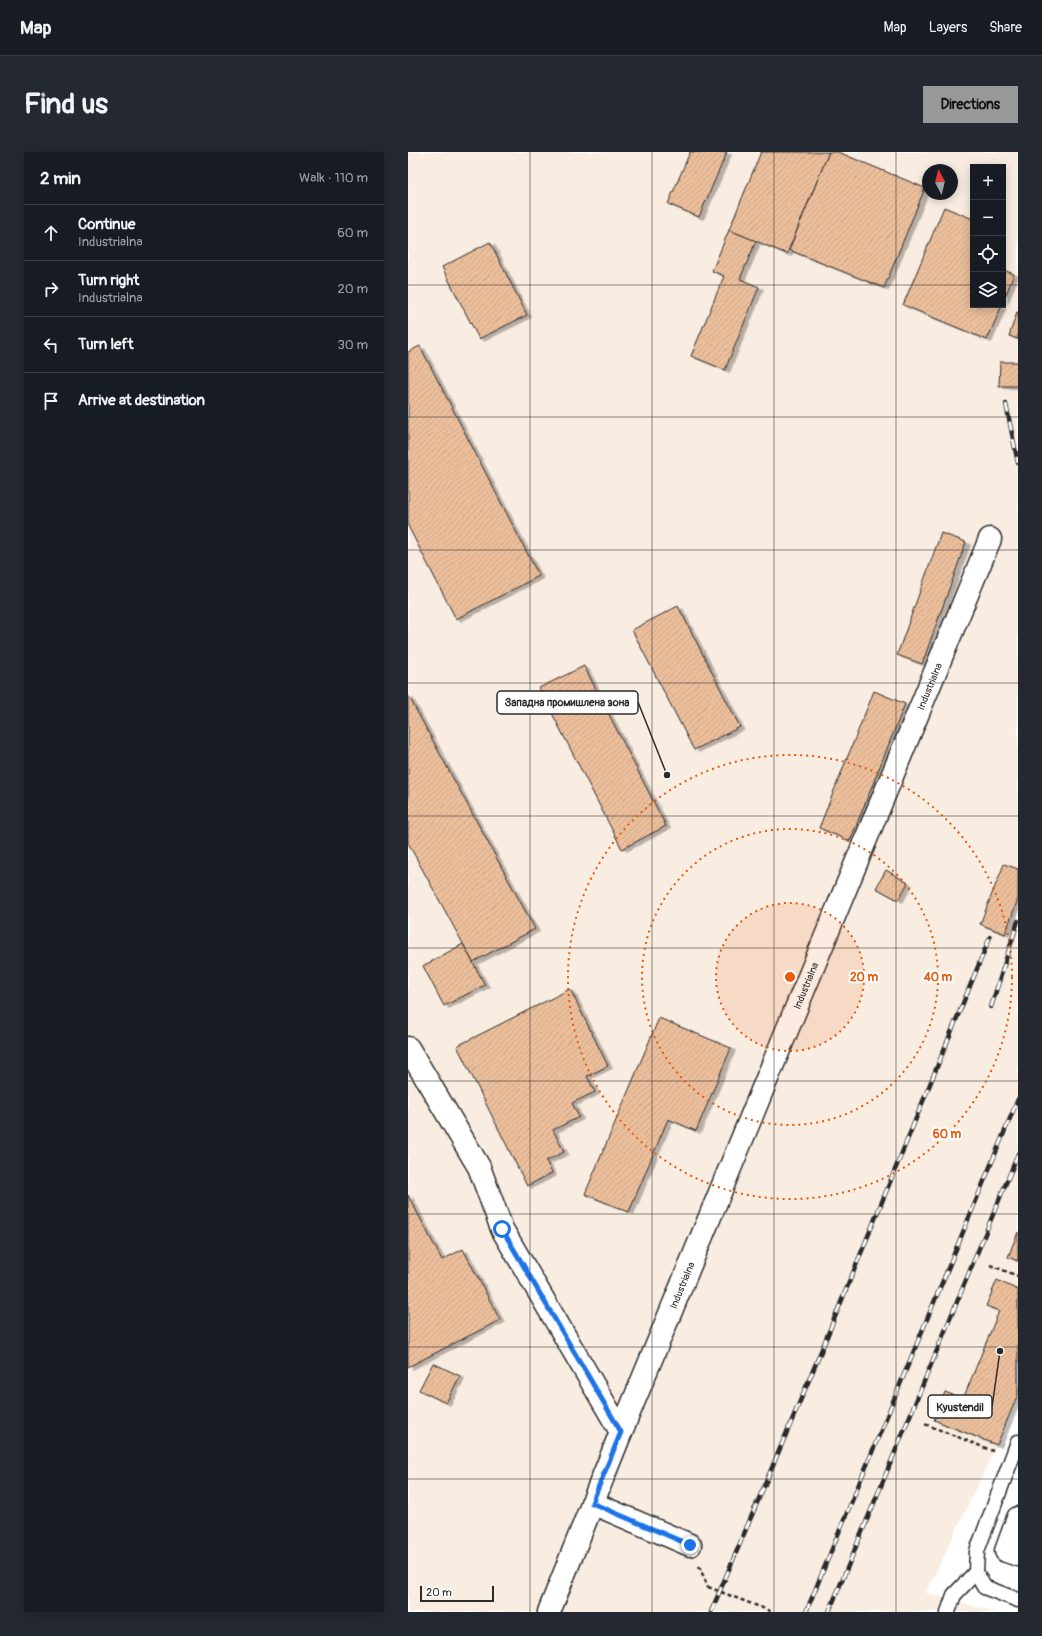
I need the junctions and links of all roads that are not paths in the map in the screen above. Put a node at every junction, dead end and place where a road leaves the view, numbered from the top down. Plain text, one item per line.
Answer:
1 (990, 539) dead end
2 (408, 1048) edge
3 (621, 1432) junction
4 (1018, 1442) edge
5 (592, 1503) junction
6 (1018, 1518) edge
7 (690, 1545) dead end
8 (1018, 1555) edge
9 (976, 1572) junction
10 (1018, 1600) edge
11 (549, 1612) edge
12 (948, 1612) edge

1 - 3 street, Industrialna
2 - 3 street
3 - 5 street, Industrialna
4 - 9 lane
5 - 7 street
5 - 11 street, Industrialna
6 - 8 street
9 - 10 lane
9 - 12 lane

